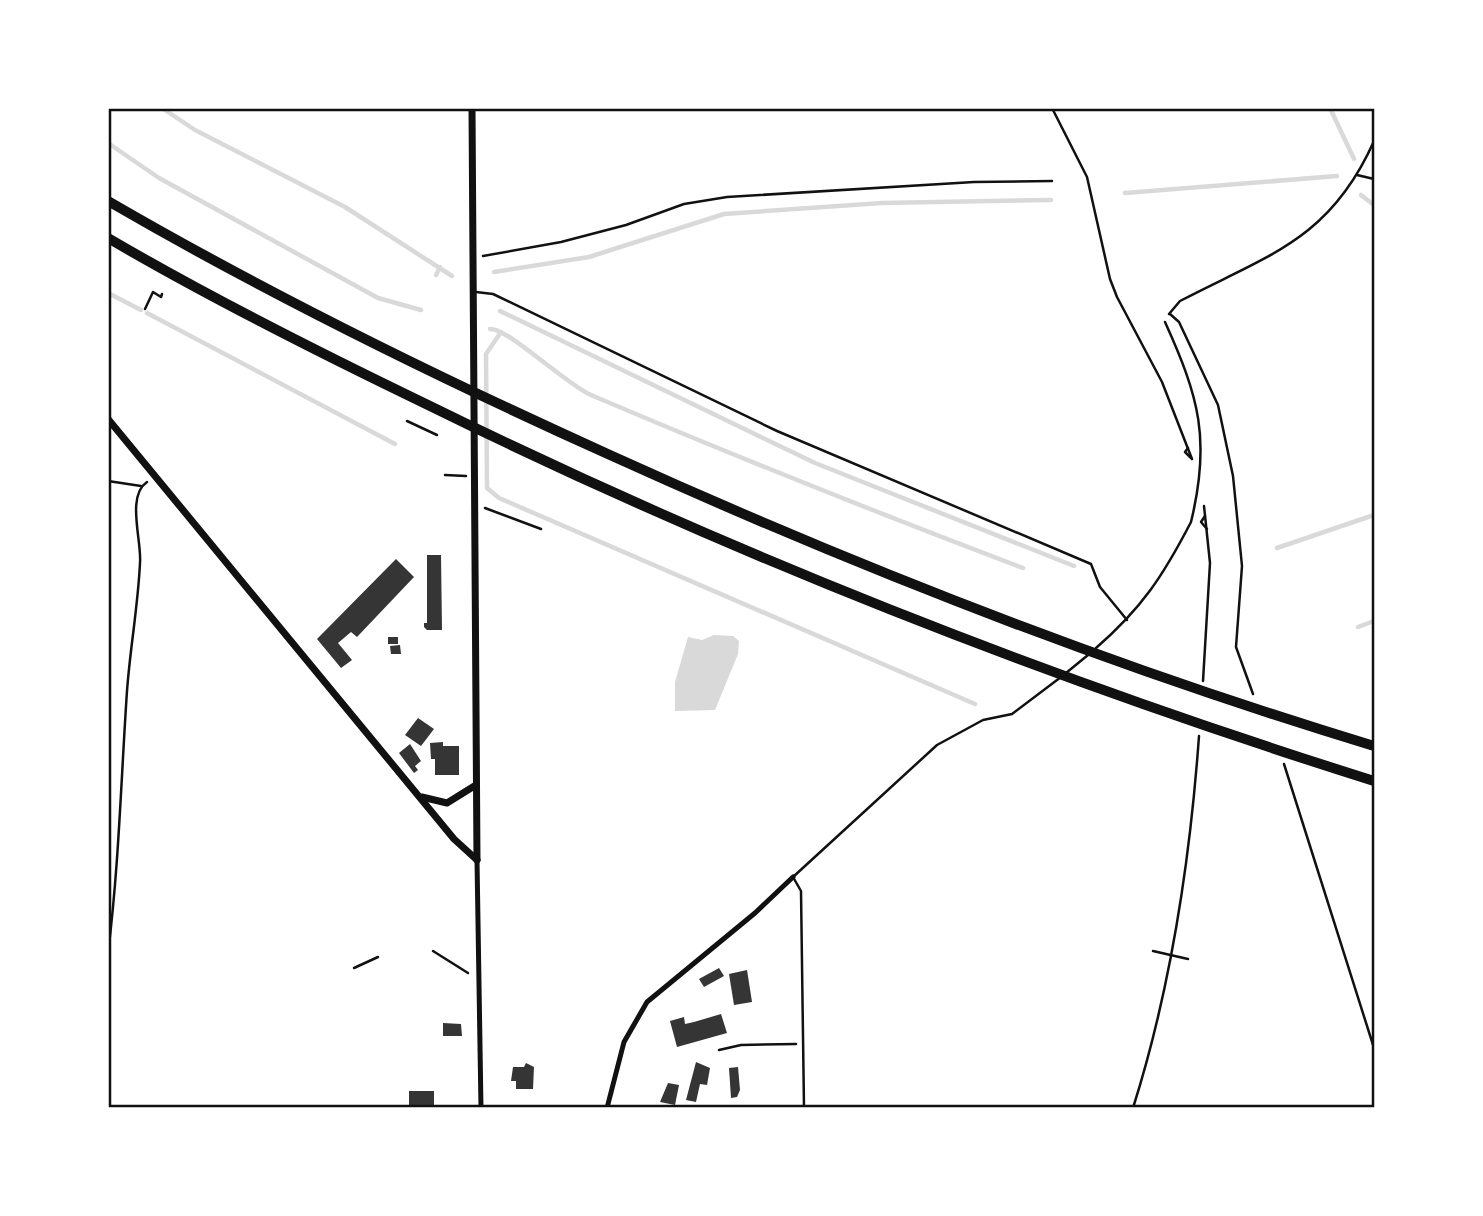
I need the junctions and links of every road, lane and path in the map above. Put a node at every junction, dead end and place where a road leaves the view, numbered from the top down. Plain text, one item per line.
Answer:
1 (472, 108) edge
2 (1052, 108) edge
3 (1374, 141) edge
4 (1357, 175) junction
5 (1374, 178) edge
6 (1052, 181) dead end
7 (108, 201) edge
8 (108, 239) edge
9 (472, 258) junction
10 (473, 292) junction
11 (162, 294) dead end
12 (145, 309) dead end
13 (1170, 314) junction
14 (1165, 322) joint
15 (108, 419) edge
16 (407, 421) dead end
17 (437, 435) dead end
18 (444, 475) dead end
19 (156, 476) junction
20 (474, 476) junction
21 (108, 481) edge
22 (1199, 481) junction
23 (141, 486) junction
24 (1203, 504) dead end
25 (474, 507) junction
26 (541, 529) dead end
27 (1127, 620) junction
28 (1203, 681) dead end
29 (1254, 696) dead end
30 (1199, 735) dead end
31 (1374, 746) edge
32 (1281, 760) dead end
33 (1374, 781) edge
34 (476, 785) junction
35 (418, 796) junction
36 (477, 860) junction
37 (793, 877) junction
38 (433, 951) dead end
39 (1153, 951) dead end
40 (108, 953) edge
41 (1170, 955) junction
42 (378, 957) dead end
43 (1188, 959) dead end
44 (354, 968) dead end
45 (479, 972) junction
46 (803, 1043) junction
47 (1374, 1048) edge
48 (719, 1050) dead end
49 (481, 1108) edge
50 (607, 1108) edge
51 (804, 1108) edge
52 (1133, 1108) edge

1 - 9 street
2 - 22 path
3 - 4 path
4 - 5 path
4 - 13 path
6 - 9 path
7 - 31 highway
8 - 33 highway
9 - 10 street
10 - 20 street
10 - 27 lane
11 - 12 path
13 - 14 path
13 - 29 path
14 - 22 lane
15 - 19 street
16 - 17 path
18 - 20 path
19 - 23 path
19 - 35 street
20 - 25 street
21 - 23 path
22 - 27 lane
23 - 40 path
24 - 28 path
25 - 26 path
25 - 34 street
27 - 37 lane
30 - 41 path
32 - 47 path
34 - 35 street
34 - 36 street
35 - 36 street
36 - 45 street
37 - 46 lane
37 - 50 street
38 - 45 path
39 - 41 path
41 - 43 path
41 - 52 path
42 - 44 path
45 - 49 street
46 - 48 path
46 - 51 lane

